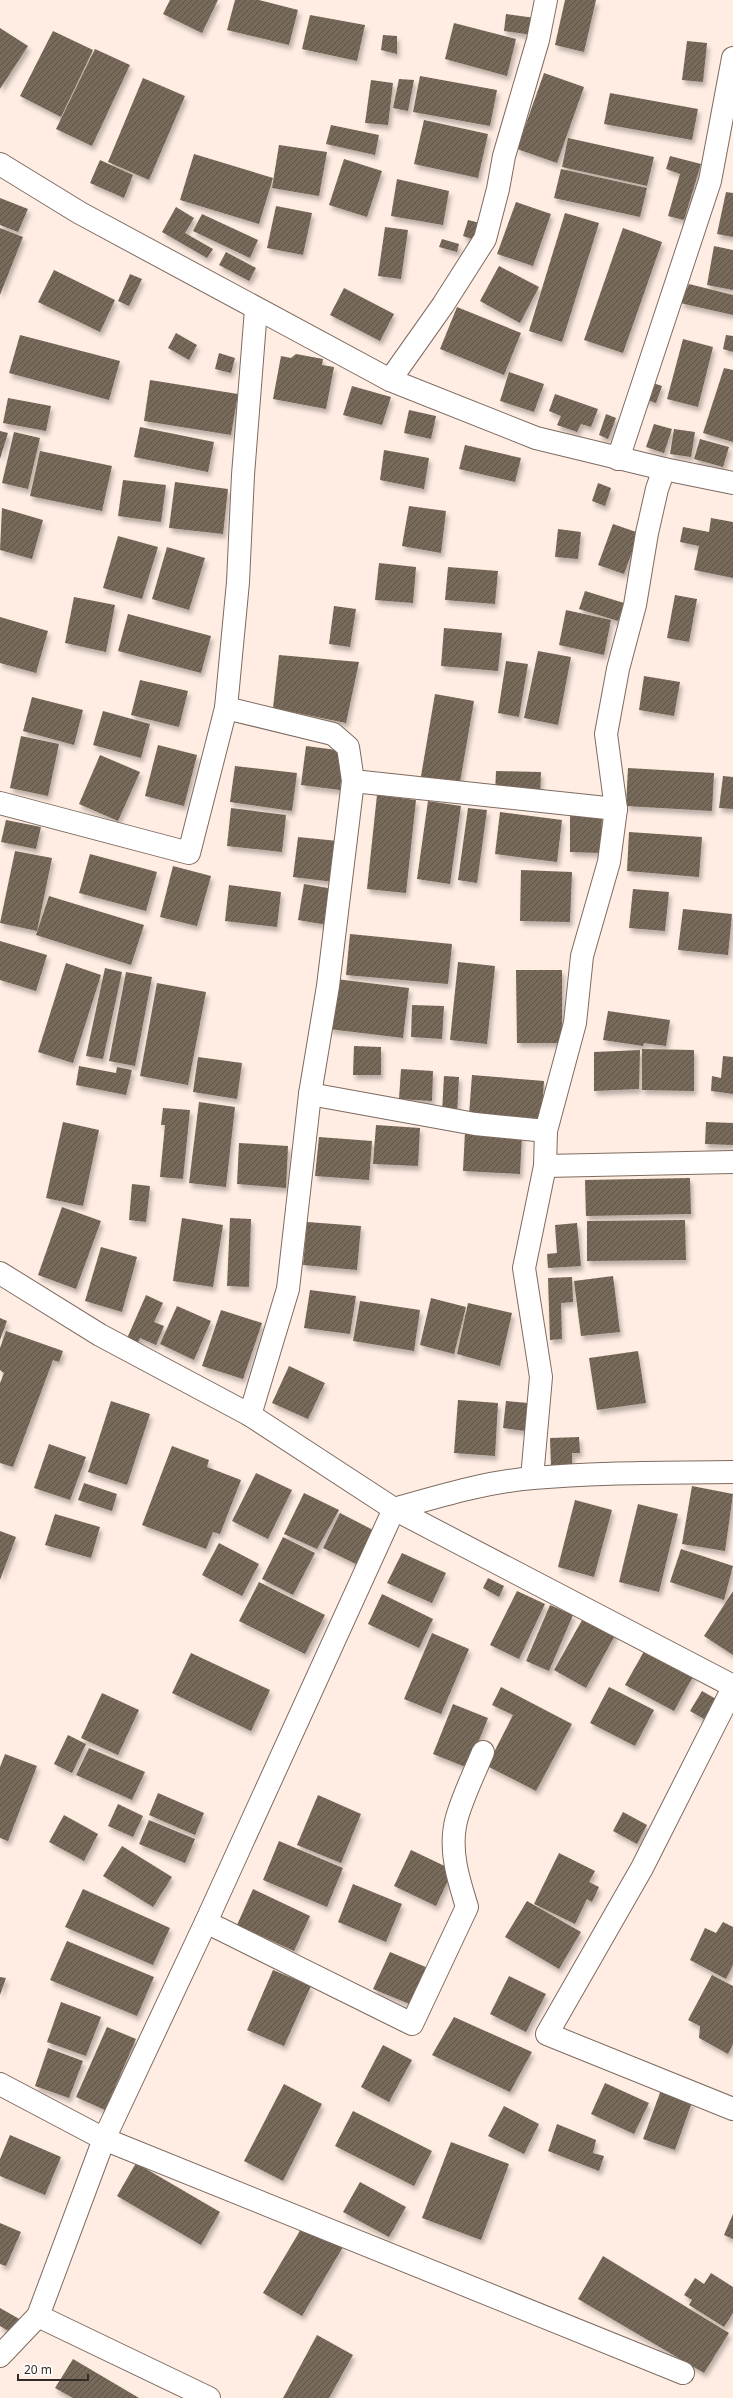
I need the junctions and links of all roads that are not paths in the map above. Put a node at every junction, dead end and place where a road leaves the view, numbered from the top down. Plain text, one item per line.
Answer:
1 (546, 0) edge
2 (733, 58) edge
3 (0, 164) edge
4 (256, 309) junction
5 (390, 380) junction
6 (618, 458) junction
7 (664, 469) junction
8 (733, 483) edge
9 (226, 708) junction
10 (353, 782) junction
11 (0, 803) edge
12 (616, 809) junction
13 (310, 1094) junction
14 (546, 1131) junction
15 (733, 1162) edge
16 (544, 1166) junction
17 (0, 1272) edge
18 (250, 1415) junction
19 (733, 1472) edge
20 (532, 1478) junction
21 (394, 1509) junction
22 (733, 1687) edge
23 (483, 1752) dead end
24 (206, 1922) junction
25 (0, 2084) edge
26 (733, 2109) edge
27 (104, 2139) junction
28 (38, 2316) junction
29 (0, 2356) edge
30 (683, 2372) dead end
31 (209, 2398) edge

1 - 5 street
2 - 6 street
3 - 4 street
4 - 5 street
4 - 9 street
5 - 6 street
6 - 7 street
7 - 8 street
7 - 12 street
9 - 10 street
9 - 11 street
10 - 12 street
10 - 13 street
12 - 14 street
13 - 14 street
13 - 18 street
14 - 16 street
15 - 16 street
16 - 20 street
17 - 18 street
18 - 21 street
19 - 20 street
20 - 21 street
21 - 22 street
21 - 24 street
22 - 26 street
23 - 24 street
24 - 27 street
25 - 27 street
27 - 28 street
27 - 30 street
28 - 29 street
28 - 31 street

